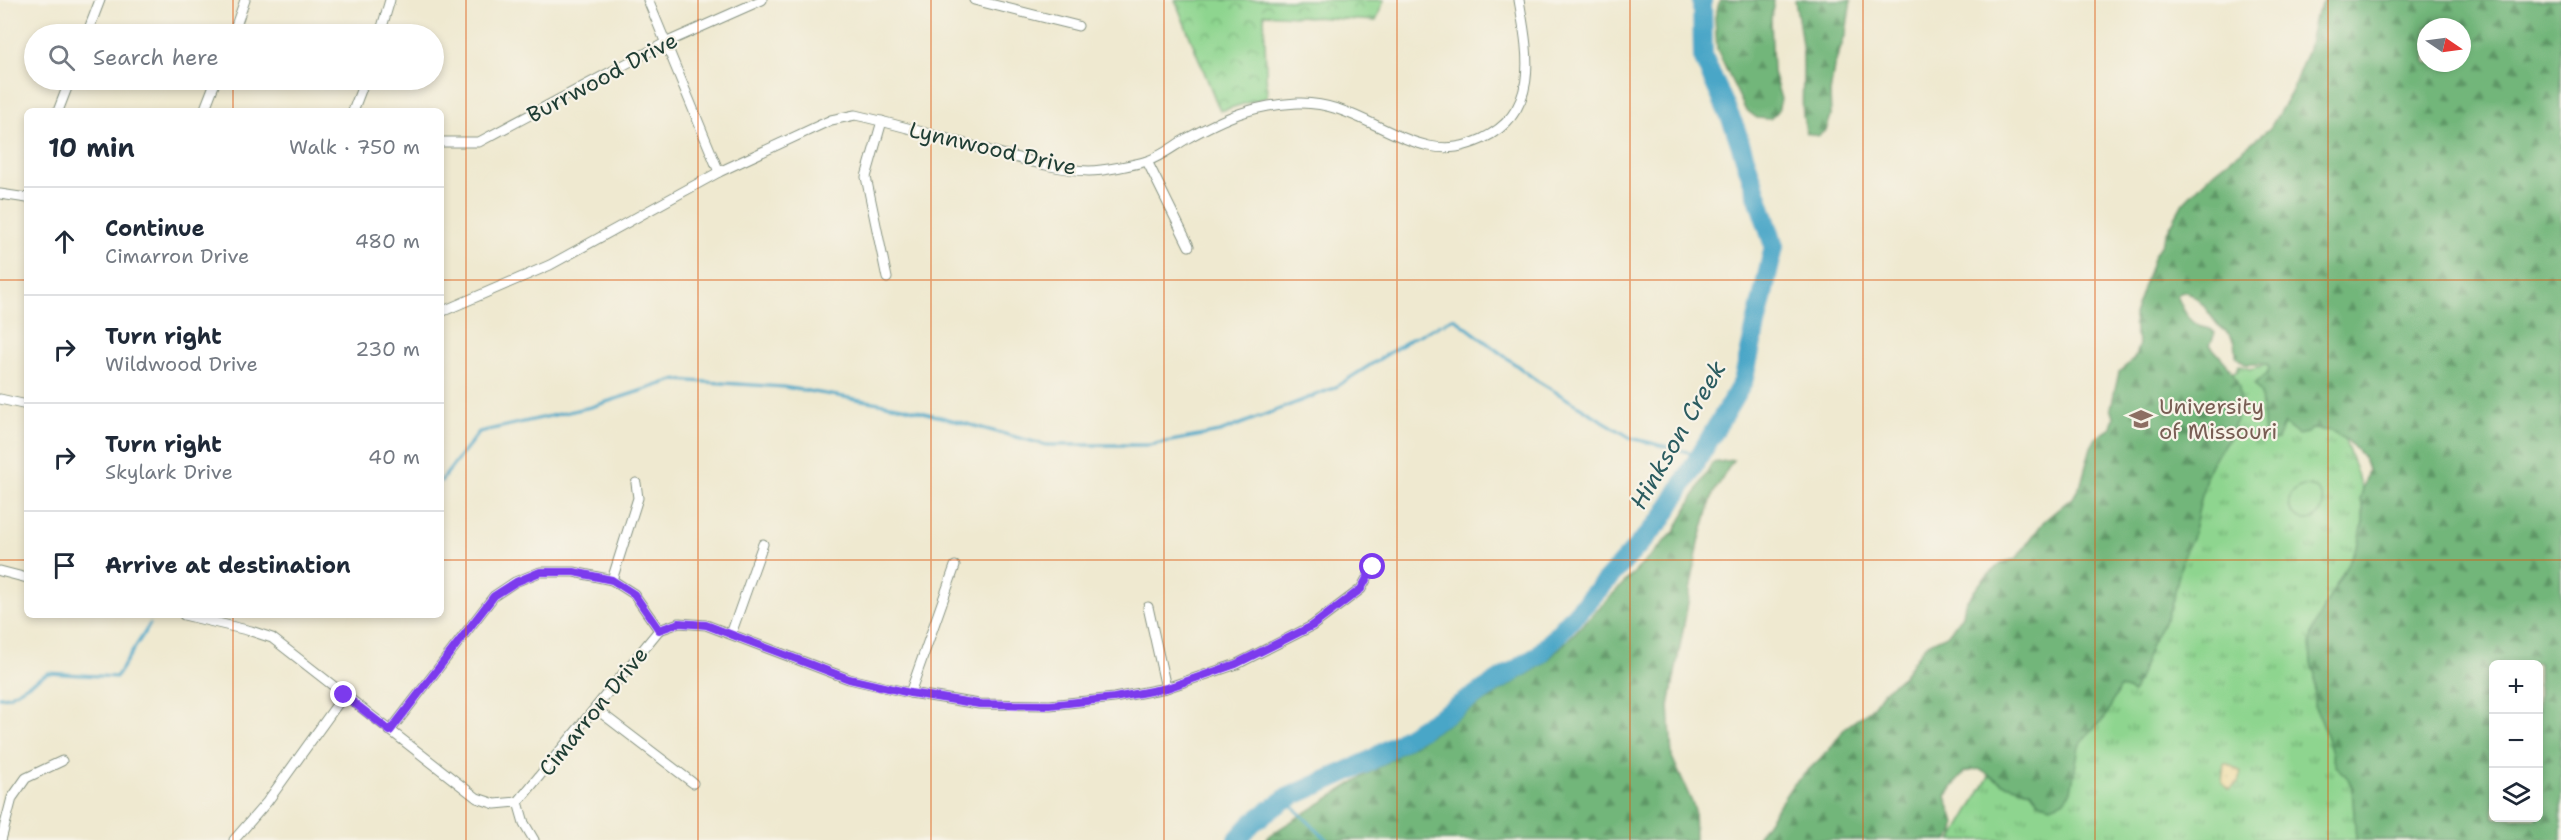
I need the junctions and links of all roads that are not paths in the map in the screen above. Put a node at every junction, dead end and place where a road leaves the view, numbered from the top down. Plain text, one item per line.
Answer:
1 (100, 0) edge
2 (245, 0) edge
3 (390, 0) edge
4 (648, 0) edge
5 (762, 0) edge
6 (974, 0) edge
7 (1519, 0) edge
8 (91, 24) edge
9 (237, 24) edge
10 (383, 24) edge
11 (1078, 26) dead end
12 (665, 43) junction
13 (66, 90) edge
14 (212, 90) edge
15 (361, 90) edge
16 (59, 108) edge
17 (205, 108) edge
18 (354, 108) edge
19 (882, 121) junction
20 (444, 142) edge
21 (1147, 161) junction
22 (718, 171) junction
23 (0, 194) edge
24 (24, 198) edge
25 (1189, 246) dead end
26 (887, 278) dead end
27 (444, 311) edge
28 (0, 399) edge
29 (24, 404) edge
30 (636, 483) dead end
31 (763, 544) dead end
32 (955, 566) dead end
33 (1373, 567) dead end
34 (0, 571) edge
35 (24, 577) edge
36 (612, 580) junction
37 (1148, 607) dead end
38 (197, 618) edge
39 (659, 630) junction
40 (731, 634) junction
41 (1167, 688) junction
42 (910, 693) junction
43 (344, 695) junction
44 (596, 710) junction
45 (390, 731) junction
46 (62, 761) dead end
47 (693, 783) dead end
48 (518, 802) junction
49 (0, 840) edge
50 (234, 840) edge
51 (534, 840) edge

1 - 8 street
2 - 9 street
3 - 10 street
4 - 12 street
5 - 12 street, Burrwood Drive
6 - 11 street
7 - 21 street, Lynnwood Drive
12 - 20 street, Burrwood Drive
12 - 22 street
13 - 16 street
14 - 17 street
15 - 18 street
19 - 21 street, Lynnwood Drive
19 - 22 street, Lynnwood Drive
19 - 26 street
21 - 25 street
22 - 27 street, Lynnwood Drive
23 - 24 street
28 - 29 street
30 - 36 street
31 - 40 street
32 - 42 street
33 - 41 street, Cimarron Drive
34 - 35 street
36 - 39 street
36 - 45 street
37 - 41 street
38 - 43 street
39 - 40 street, Cimarron Drive
39 - 44 street, Cimarron Drive
40 - 42 street, Cimarron Drive
41 - 42 street, Cimarron Drive
43 - 45 street
43 - 50 street
44 - 47 street
44 - 48 street, Cimarron Drive
45 - 48 street
46 - 49 street
48 - 51 street

